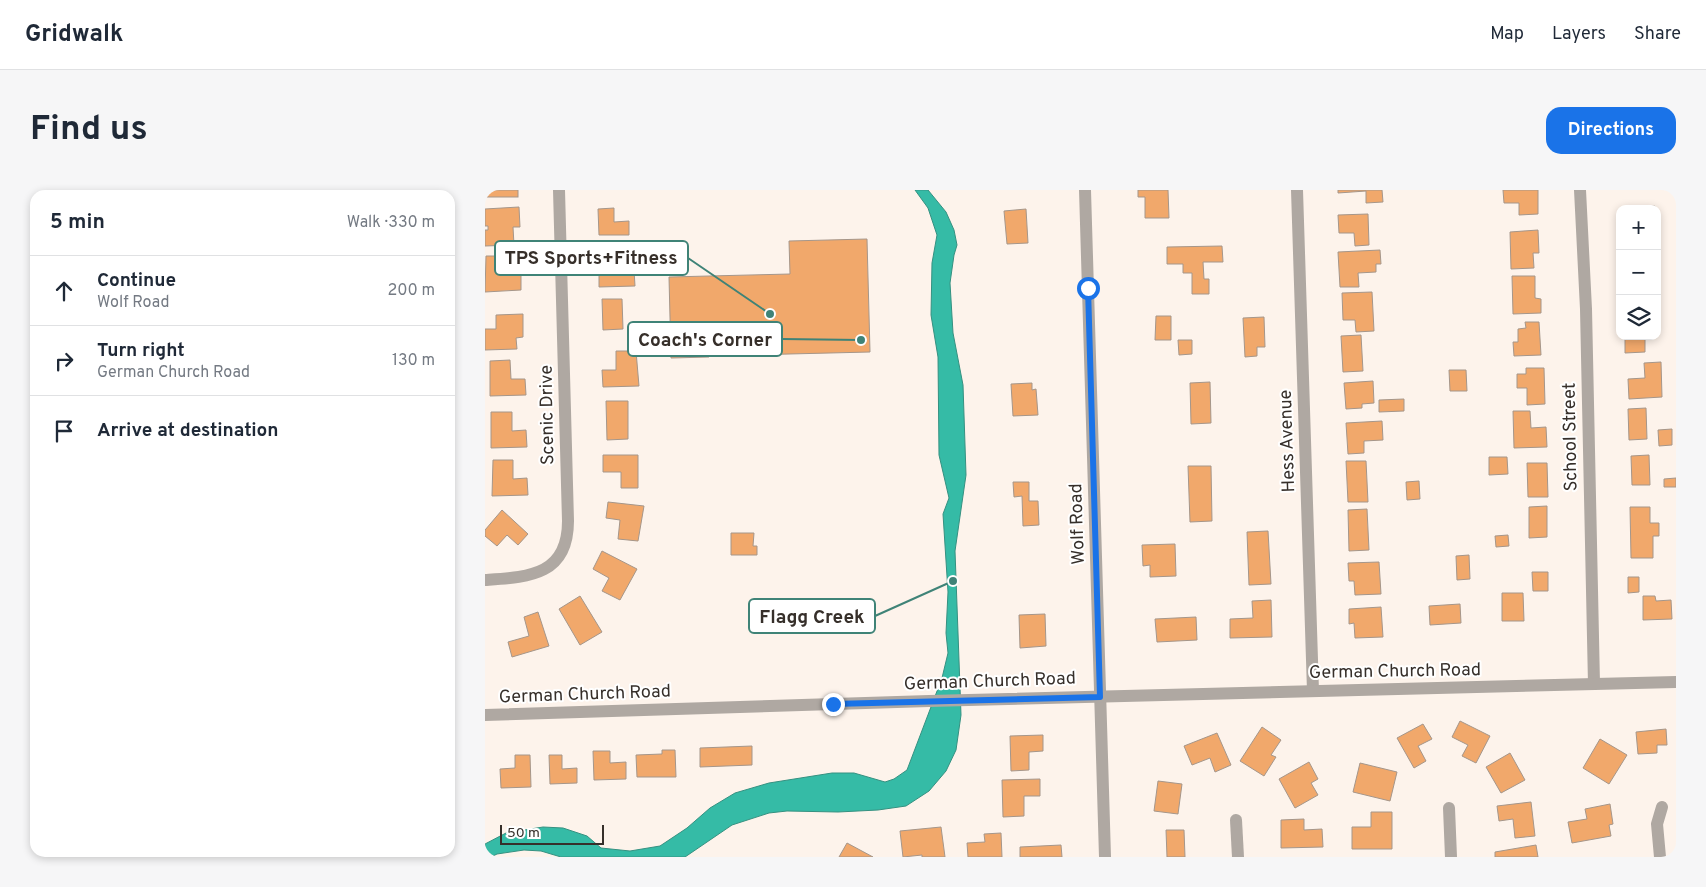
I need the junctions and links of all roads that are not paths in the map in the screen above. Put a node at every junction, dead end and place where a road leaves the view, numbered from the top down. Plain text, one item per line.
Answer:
1 (559, 190) edge
2 (1085, 190) edge
3 (1297, 190) edge
4 (1580, 190) edge
5 (485, 580) edge
6 (1676, 682) edge
7 (1594, 684) junction
8 (1313, 691) junction
9 (1100, 697) junction
10 (485, 716) edge
11 (1662, 807) dead end
12 (1449, 808) dead end
13 (1236, 820) dead end
14 (1105, 857) edge
15 (1238, 857) edge
16 (1451, 857) edge
17 (1660, 857) edge

1 - 5 street, Scenic Drive
2 - 9 street, Wolf Road
3 - 8 street, Hess Avenue
4 - 7 street, School Street
6 - 7 street, German Church Road
7 - 8 street, German Church Road
8 - 9 street, German Church Road
9 - 10 street, German Church Road
9 - 14 street, Wolf Road
11 - 17 street
12 - 16 street
13 - 15 street

